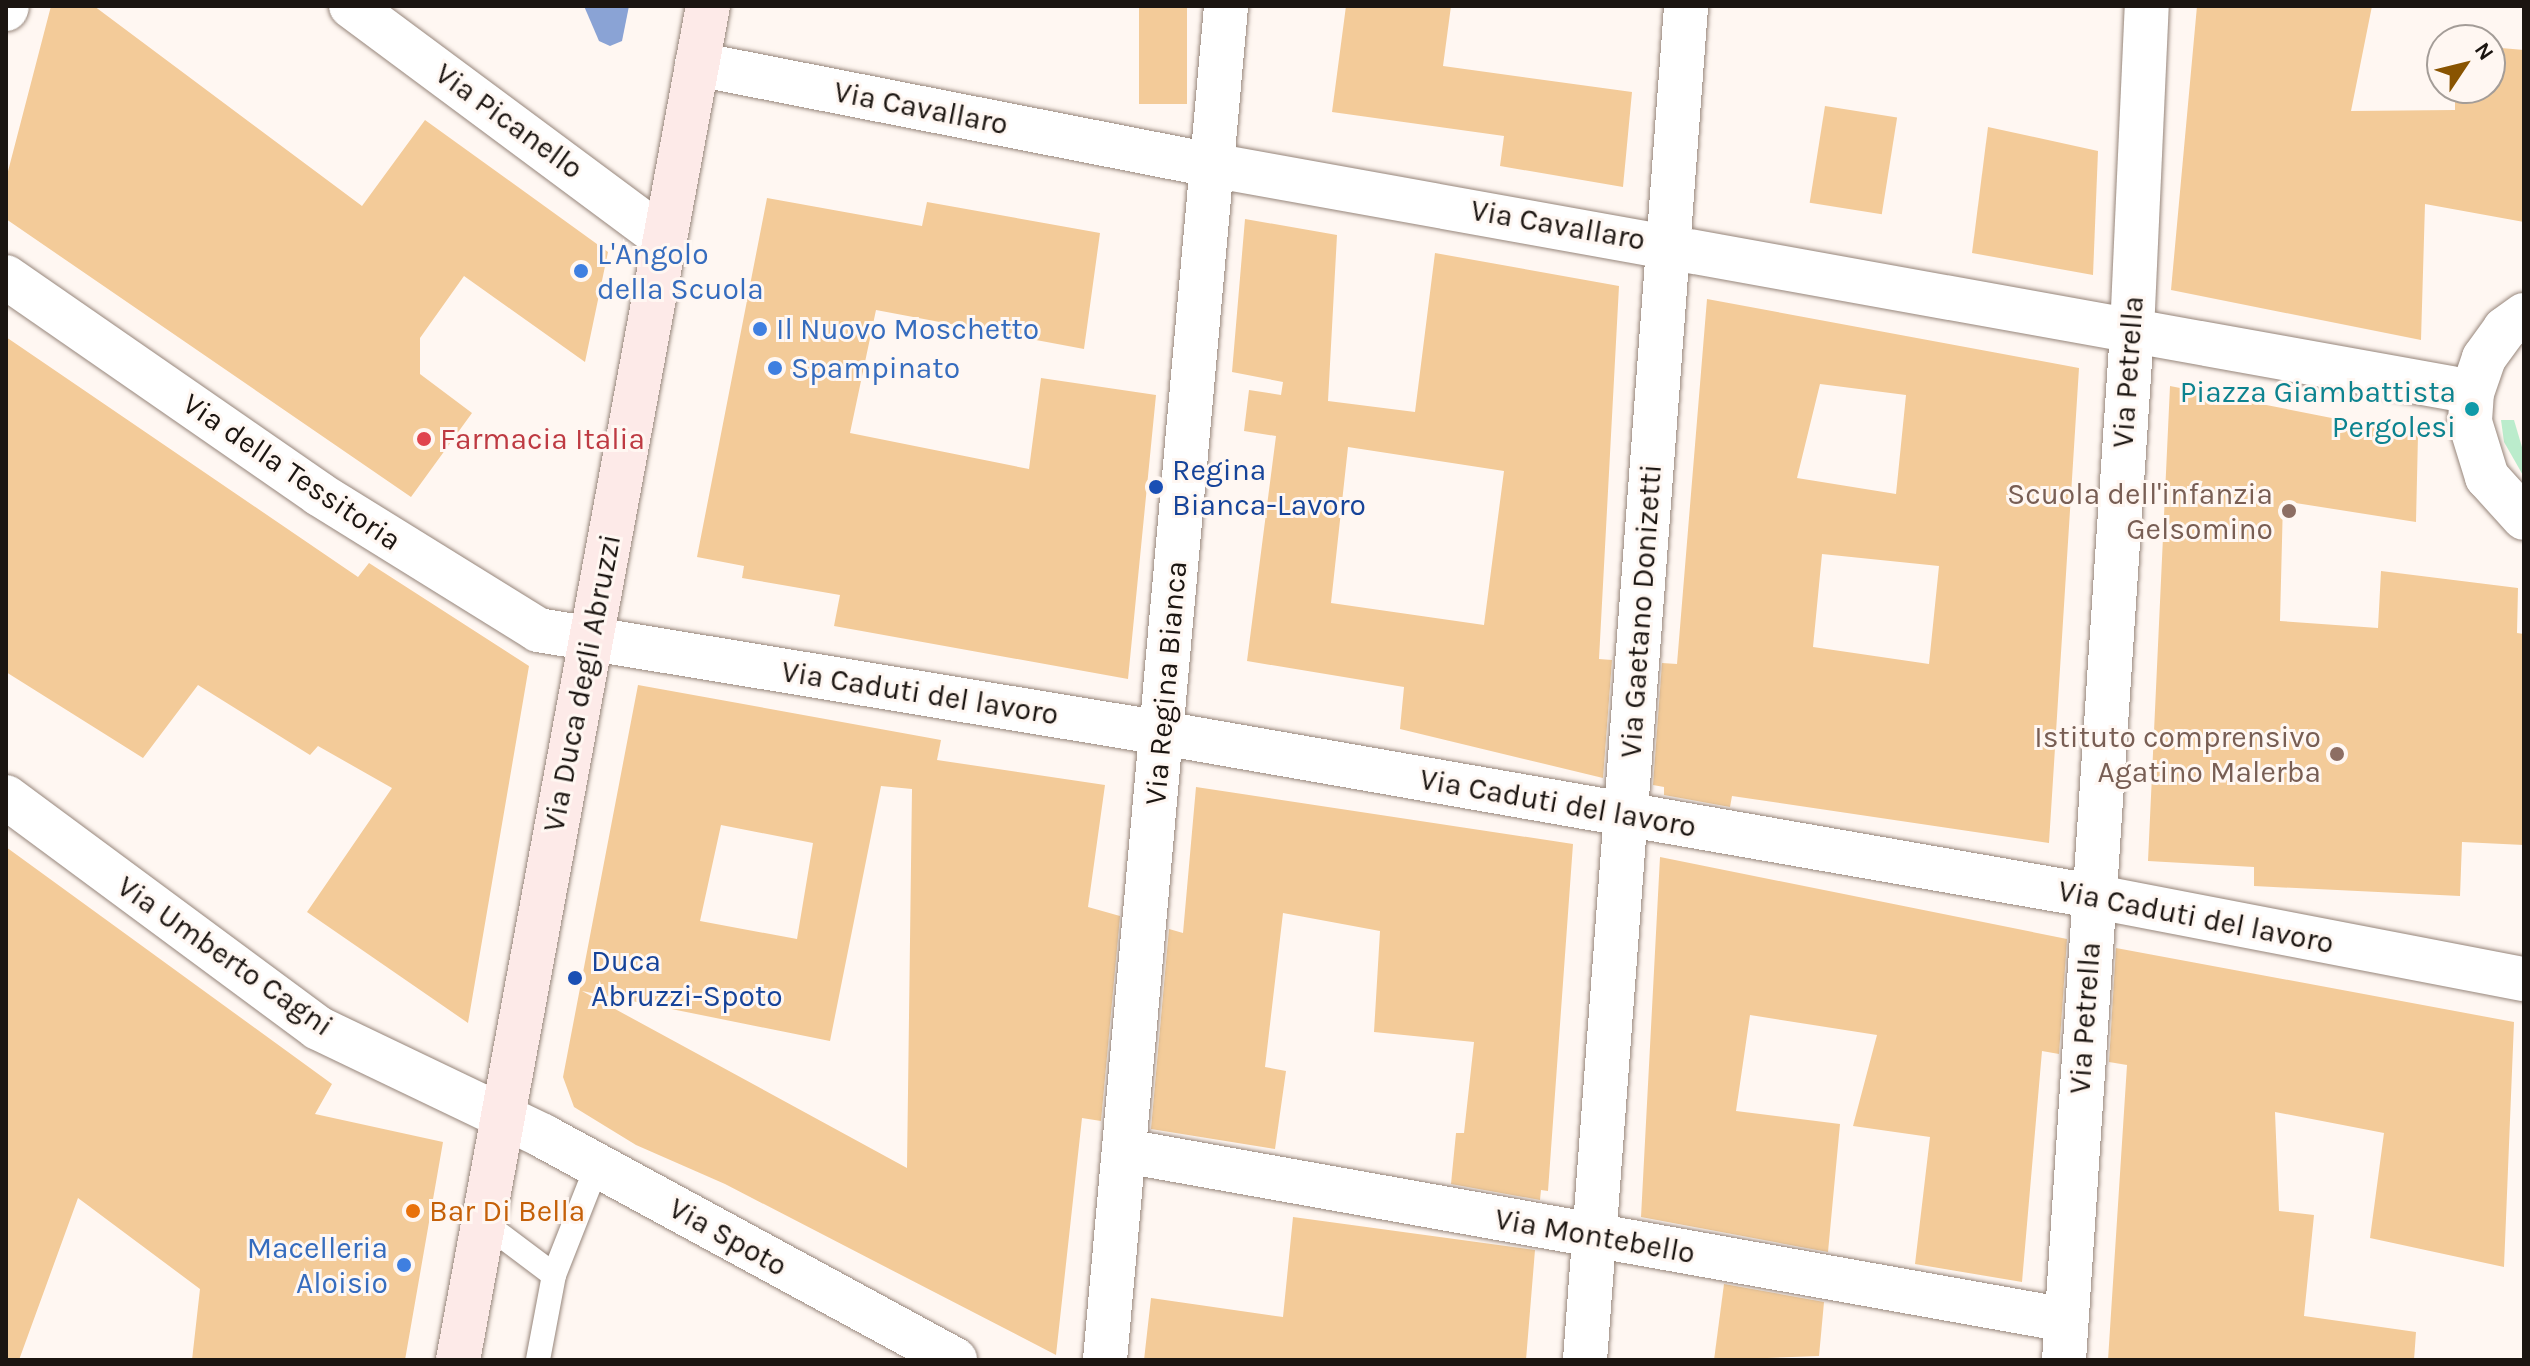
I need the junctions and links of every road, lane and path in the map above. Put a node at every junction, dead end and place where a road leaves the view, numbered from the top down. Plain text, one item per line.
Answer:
1 (351, 6) edge
2 (708, 6) edge
3 (1226, 6) edge
4 (1686, 6) edge
5 (2147, 6) edge
6 (697, 64) junction
7 (1211, 165) junction
8 (665, 239) junction
9 (1665, 243) junction
10 (6, 277) edge
11 (2524, 315) edge
12 (2132, 331) junction
13 (2472, 392) junction
14 (2524, 518) edge
15 (590, 638) junction
16 (1162, 733) junction
17 (6, 797) edge
18 (1627, 816) junction
19 (2092, 896) junction
20 (2524, 979) edge
21 (501, 1115) junction
22 (1125, 1151) junction
23 (597, 1166) junction
24 (482, 1221) junction
25 (1594, 1236) junction
26 (554, 1275) junction
27 (2065, 1340) edge
28 (458, 1360) edge
29 (538, 1360) edge
30 (955, 1360) edge
31 (1105, 1360) edge
32 (1585, 1360) edge

1 - 8 street, Via Picanello
2 - 6 main road, Via Duca degli Abruzzi
3 - 7 street, Via Regina Bianca
4 - 9 street, Via Gaetano Donizetti
5 - 12 street, Via Petrella
6 - 7 street, Via Cavallaro
6 - 8 main road, Via Duca degli Abruzzi
7 - 9 street, Via Cavallaro
7 - 16 street, Via Regina Bianca
8 - 15 main road, Via Duca degli Abruzzi
9 - 12 street, Via Cavallaro
9 - 18 street, Via Gaetano Donizetti
10 - 15 street, Via della Tessitoria
11 - 13 street
12 - 13 street, Via Cavallaro
12 - 19 street, Via Petrella
13 - 14 street
15 - 16 street, Via Caduti del lavoro
15 - 21 main road, Via Duca degli Abruzzi
16 - 18 street, Via Caduti del lavoro
16 - 22 street, Via Regina Bianca
17 - 21 street, Via Umberto Cagni
18 - 19 street, Via Caduti del lavoro
18 - 25 street, Via Gaetano Donizetti
19 - 20 street, Via Caduti del lavoro
19 - 27 street, Via Petrella
21 - 23 street, Via Spoto
21 - 24 main road, Via Duca degli Abruzzi
22 - 25 street, Via Montebello
22 - 31 street, Via Regina Bianca
23 - 26 lane
23 - 30 street, Via Spoto
24 - 26 lane
24 - 28 main road, Via Duca degli Abruzzi
25 - 27 street, Via Montebello
25 - 32 street, Via Gaetano Donizetti
26 - 29 lane

